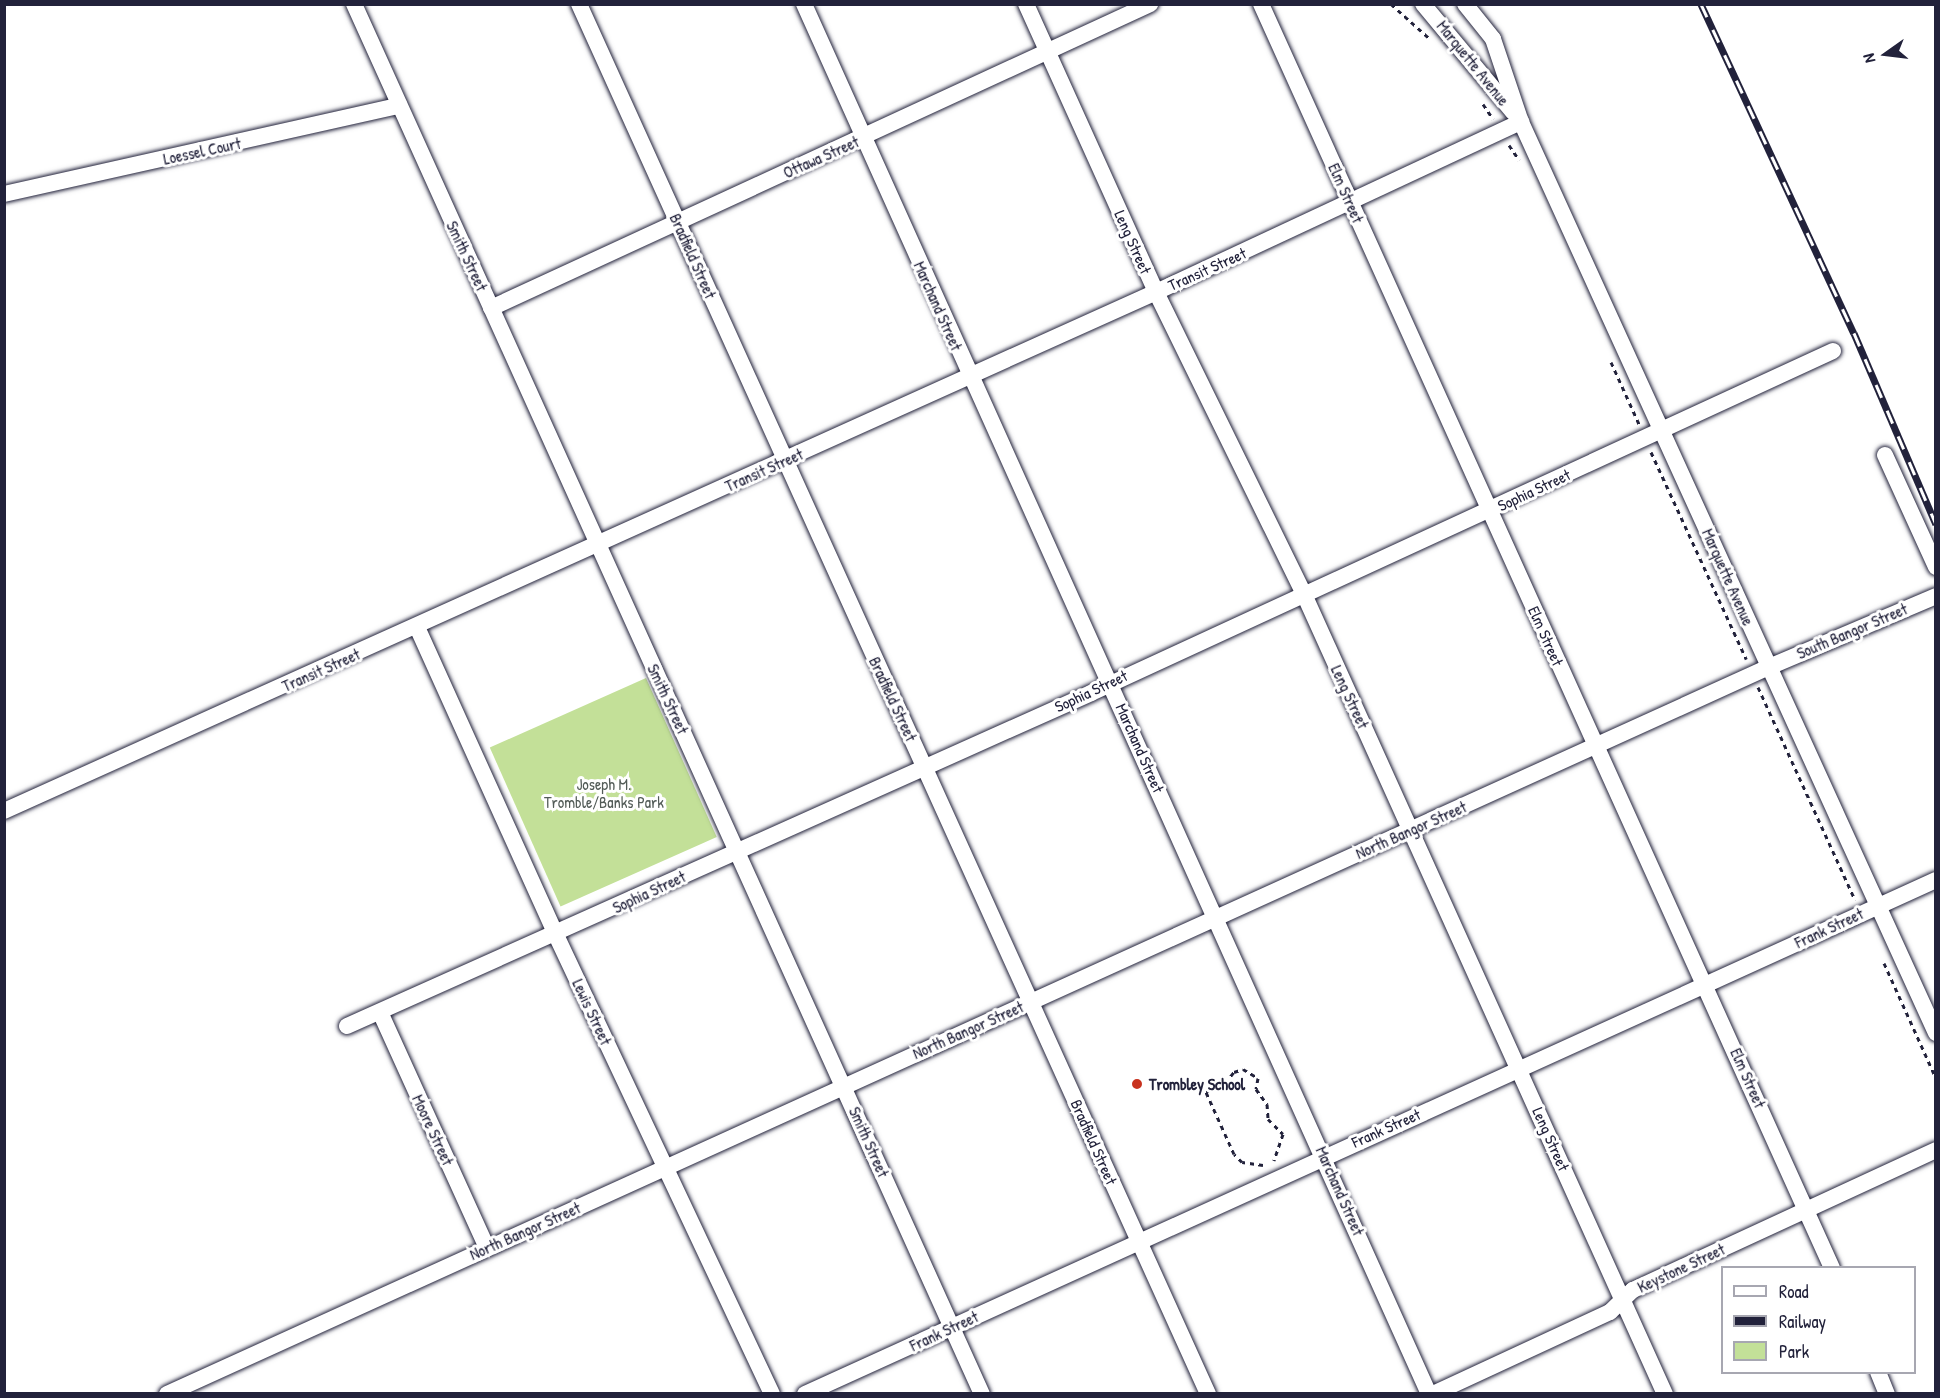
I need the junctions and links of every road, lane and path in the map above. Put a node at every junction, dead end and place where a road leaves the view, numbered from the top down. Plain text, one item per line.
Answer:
1 (354, 4) edge
2 (579, 4) edge
3 (804, 4) edge
4 (1026, 4) edge
5 (1150, 4) edge
6 (1261, 4) edge
7 (1391, 4) edge
8 (1423, 4) edge
9 (1465, 4) edge
10 (1433, 42) dead end
11 (1049, 54) junction
12 (1478, 97) dead end
13 (399, 106) junction
14 (1521, 122) junction
15 (1501, 132) junction
16 (864, 137) junction
17 (1522, 168) dead end
18 (4, 194) edge
19 (1351, 203) junction
20 (678, 220) junction
21 (1156, 292) junction
22 (491, 308) junction
23 (1833, 351) dead end
24 (1610, 360) dead end
25 (971, 375) junction
26 (1662, 429) junction
27 (1645, 439) junction
28 (1886, 455) dead end
29 (784, 461) junction
30 (1488, 510) junction
31 (597, 545) junction
32 (1935, 567) edge
33 (1303, 592) junction
34 (1935, 596) edge
35 (417, 627) junction
36 (1769, 667) junction
37 (1753, 675) junction
38 (1111, 682) junction
39 (1596, 747) junction
40 (924, 765) junction
41 (4, 811) edge
42 (1411, 830) junction
43 (738, 850) junction
44 (1935, 880) edge
45 (1869, 910) junction
46 (1218, 919) junction
47 (556, 935) junction
48 (1883, 960) dead end
49 (1705, 984) junction
50 (1031, 1002) junction
51 (380, 1012) junction
52 (347, 1026) dead end
53 (1935, 1033) edge
54 (1519, 1068) junction
55 (1935, 1078) edge
56 (843, 1086) junction
57 (1935, 1150) edge
58 (1324, 1156) junction
59 (1274, 1160) dead end
60 (1263, 1165) dead end
61 (665, 1167) junction
62 (1807, 1209) junction
63 (1138, 1241) junction
64 (487, 1248) junction
65 (1831, 1266) edge
66 (1623, 1300) junction
67 (952, 1327) junction
68 (1879, 1374) edge
69 (167, 1394) edge
70 (772, 1394) edge
71 (805, 1394) edge
72 (982, 1394) edge
73 (1208, 1394) edge
74 (1431, 1394) edge
75 (1665, 1394) edge
76 (1887, 1394) edge

1 - 13 street, Smith Street
2 - 20 street, Bradfield Street
3 - 16 street, Marchand Street
4 - 11 street, Leng Street
5 - 11 street, Ottawa Street
6 - 19 street, Elm Street
7 - 10 path
8 - 14 street, Marquette Avenue
9 - 14 street, Marquette Avenue
11 - 16 street, Ottawa Street
11 - 21 street, Leng Street
12 - 15 path
13 - 18 street, Loessel Court
13 - 22 street, Smith Street
14 - 15 street, Transit Street
14 - 26 street, Marquette Avenue
15 - 17 path
15 - 19 street, Transit Street
16 - 20 street, Ottawa Street
16 - 25 street, Marchand Street
19 - 21 street, Transit Street
19 - 30 street, Elm Street
20 - 22 street, Ottawa Street
20 - 29 street, Bradfield Street
21 - 25 street, Transit Street
21 - 33 street, Leng Street
22 - 31 street, Smith Street
23 - 26 street, Sophia Street
24 - 27 path
25 - 29 street, Transit Street
25 - 38 street, Marchand Street
26 - 27 street, Sophia Street
26 - 36 street, Marquette Avenue
27 - 30 street, Sophia Street
27 - 37 path
28 - 32 street
29 - 31 street, Transit Street
29 - 40 street, Bradfield Street
30 - 33 street, Sophia Street
30 - 39 street, Elm Street
31 - 35 street, Transit Street
31 - 43 street, Smith Street
33 - 38 street, Sophia Street
33 - 42 street, Leng Street
34 - 36 street, South Bangor Street
35 - 41 street, Transit Street
35 - 47 street, Lewis Street
36 - 37 street, North Bangor Street
36 - 45 street, Marquette Avenue
37 - 39 street, North Bangor Street
37 - 45 path
38 - 40 street, Sophia Street
38 - 46 street, Marchand Street
39 - 42 street, North Bangor Street
39 - 49 street, Elm Street
40 - 43 street, Sophia Street
40 - 50 street, Bradfield Street
42 - 46 street, North Bangor Street
42 - 54 street, Leng Street
43 - 47 street, Sophia Street
43 - 56 street, Smith Street
44 - 45 street, Frank Street
45 - 49 street, Frank Street
45 - 53 street, Marquette Avenue
46 - 50 street, North Bangor Street
46 - 58 street, Marchand Street
47 - 51 street, Sophia Street
47 - 61 street, Lewis Street
48 - 55 path
49 - 54 street, Frank Street
49 - 62 street, Elm Street
50 - 56 street, North Bangor Street
50 - 63 street, Bradfield Street
51 - 52 street, Sophia Street
51 - 64 street, Moore Street
54 - 58 street, Frank Street
54 - 66 street, Leng Street
56 - 61 street, North Bangor Street
56 - 67 street, Smith Street
57 - 62 street, Keystone Street
58 - 63 street, Frank Street
58 - 74 street, Marchand Street
59 - 60 path
61 - 64 street, North Bangor Street
61 - 70 street, Lewis Street
62 - 65 street, Elm Street
62 - 66 street, Keystone Street
63 - 67 street, Frank Street
63 - 73 street, Bradfield Street
64 - 69 street, North Bangor Street
66 - 74 street, Keystone Street
66 - 75 street, Leng Street
67 - 71 street, Frank Street
67 - 72 street, Smith Street
68 - 76 street

